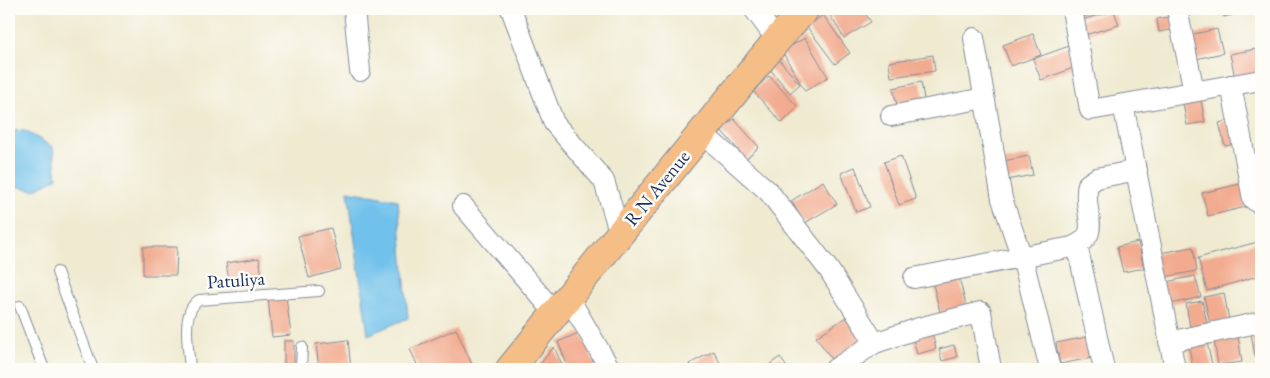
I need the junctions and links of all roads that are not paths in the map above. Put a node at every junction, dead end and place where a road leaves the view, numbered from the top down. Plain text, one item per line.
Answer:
1 (354, 9) edge
2 (511, 9) edge
3 (754, 9) edge
4 (805, 9) edge
5 (1072, 9) edge
6 (1177, 9) edge
7 (974, 38) dead end
8 (777, 40) junction
9 (360, 71) dead end
10 (1261, 80) edge
11 (1231, 85) junction
12 (1194, 92) junction
13 (984, 98) junction
14 (1123, 104) junction
15 (891, 116) dead end
16 (702, 133) junction
17 (1137, 170) junction
18 (1261, 205) edge
19 (463, 206) dead end
20 (620, 234) junction
21 (1077, 245) junction
22 (1021, 256) junction
23 (57, 272) dead end
24 (914, 278) dead end
25 (319, 291) dead end
26 (20, 306) dead end
27 (562, 306) junction
28 (1261, 322) edge
29 (1169, 342) junction
30 (875, 343) junction
31 (302, 347) dead end
32 (44, 369) edge
33 (93, 369) edge
34 (190, 369) edge
35 (301, 369) edge
36 (510, 369) edge
37 (610, 369) edge
38 (834, 369) edge
39 (991, 369) edge
40 (1050, 369) edge
41 (1104, 369) edge
42 (1175, 369) edge

1 - 9 street
2 - 20 street
3 - 8 street
4 - 8 main road, R N Avenue
5 - 14 street
6 - 12 street
7 - 13 street
8 - 16 main road, R N Avenue
10 - 11 street
11 - 12 street
11 - 18 street
12 - 14 street
13 - 15 street
13 - 22 street
14 - 17 street
16 - 20 main road, R N Avenue
16 - 30 street
17 - 21 street
17 - 29 street
19 - 27 street
20 - 27 main road, R N Avenue
21 - 22 street
21 - 41 street
22 - 24 street
22 - 40 street
23 - 33 lane
25 - 34 lane, Patuliya
26 - 32 lane
27 - 36 main road, R N Avenue
27 - 37 street
28 - 29 street
29 - 42 street
30 - 38 street
30 - 39 street
31 - 35 lane

